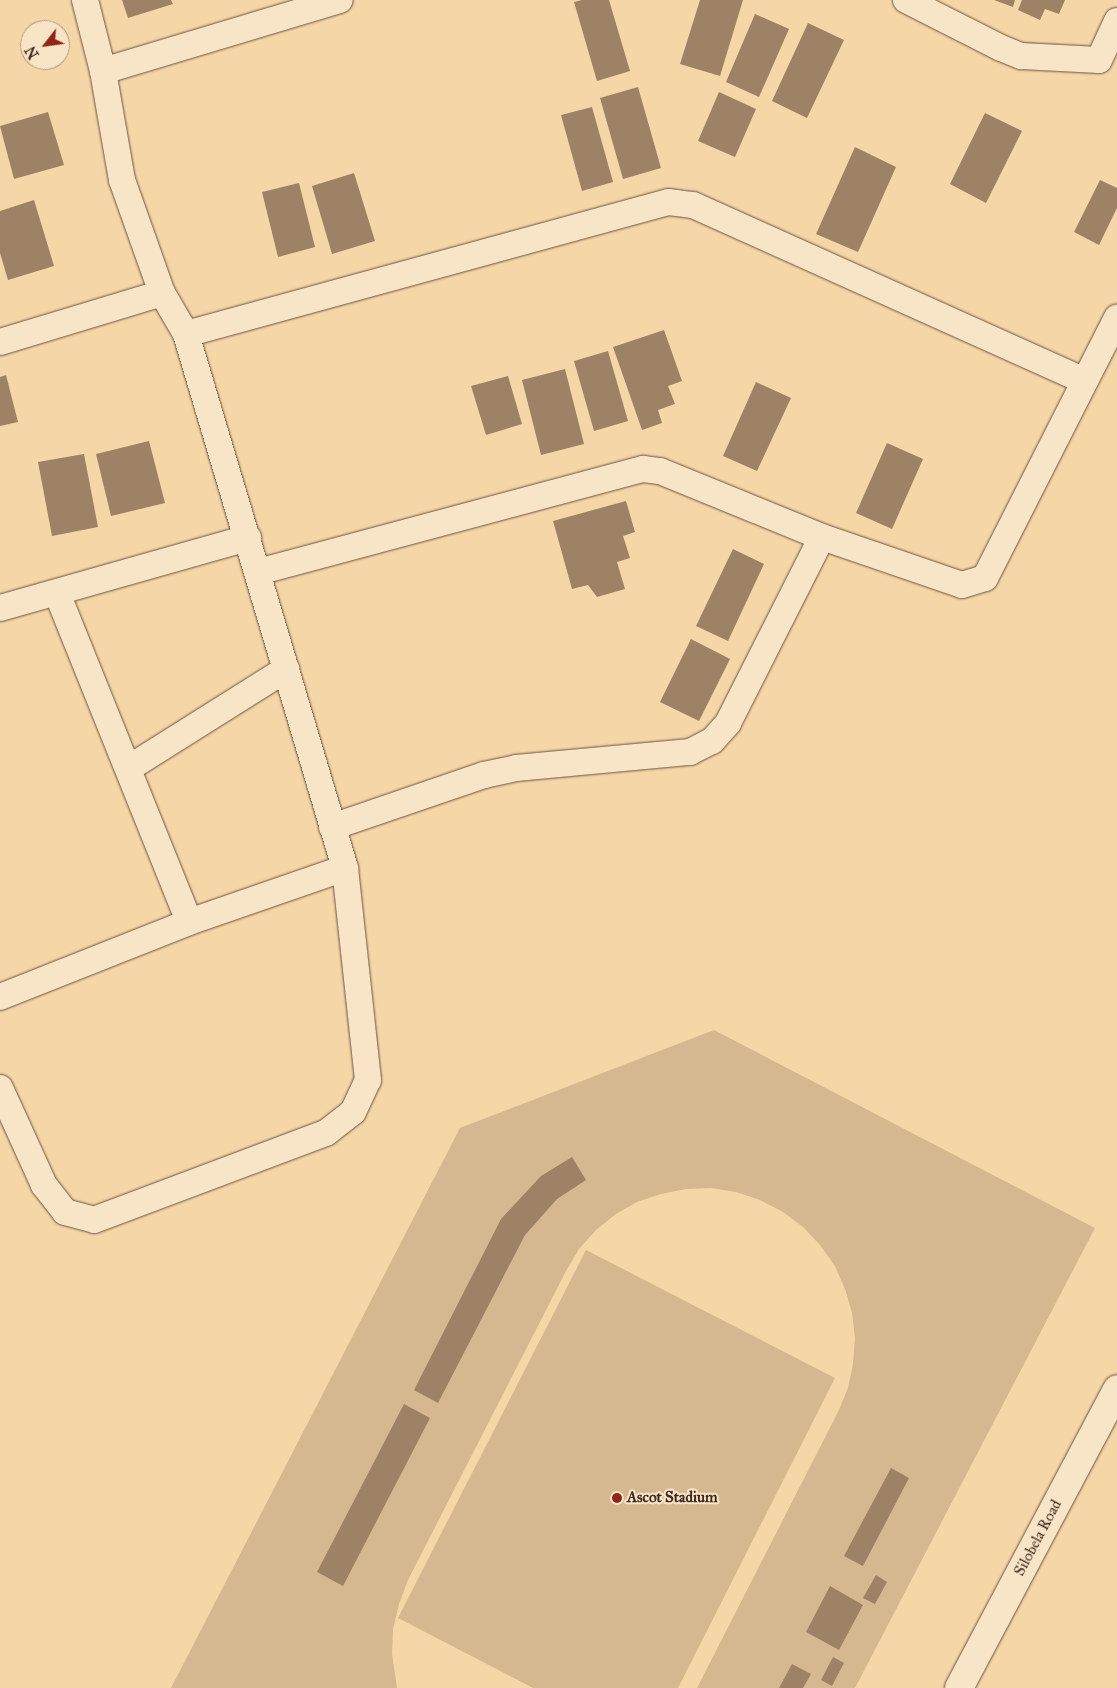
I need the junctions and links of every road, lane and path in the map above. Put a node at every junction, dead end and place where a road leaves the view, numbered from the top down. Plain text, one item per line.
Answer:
1 (85, 0) edge
2 (340, 0) edge
3 (906, 0) edge
4 (1117, 21) edge
5 (1108, 61) edge
6 (103, 71) junction
7 (162, 293) junction
8 (1117, 318) edge
9 (186, 334) junction
10 (0, 342) edge
11 (1084, 381) junction
12 (822, 537) junction
13 (248, 538) junction
14 (258, 572) junction
15 (57, 592) junction
16 (0, 608) edge
17 (286, 669) junction
18 (129, 768) junction
19 (332, 827) junction
20 (345, 868) junction
21 (189, 922) junction
22 (0, 998) edge
23 (0, 1088) edge
24 (1117, 1389) edge
25 (959, 1688) edge

1 - 6 street
2 - 6 street
3 - 5 street
4 - 5 street
6 - 7 street
7 - 9 street
7 - 10 street
8 - 11 street
9 - 11 street
9 - 13 street
11 - 12 street
12 - 14 street
12 - 19 street
13 - 14 street
13 - 15 street
14 - 17 street
15 - 16 street
15 - 18 street
17 - 18 street
17 - 19 street
18 - 21 street
19 - 20 street
20 - 21 street
20 - 23 street
21 - 22 street
24 - 25 street, Silobela Road

